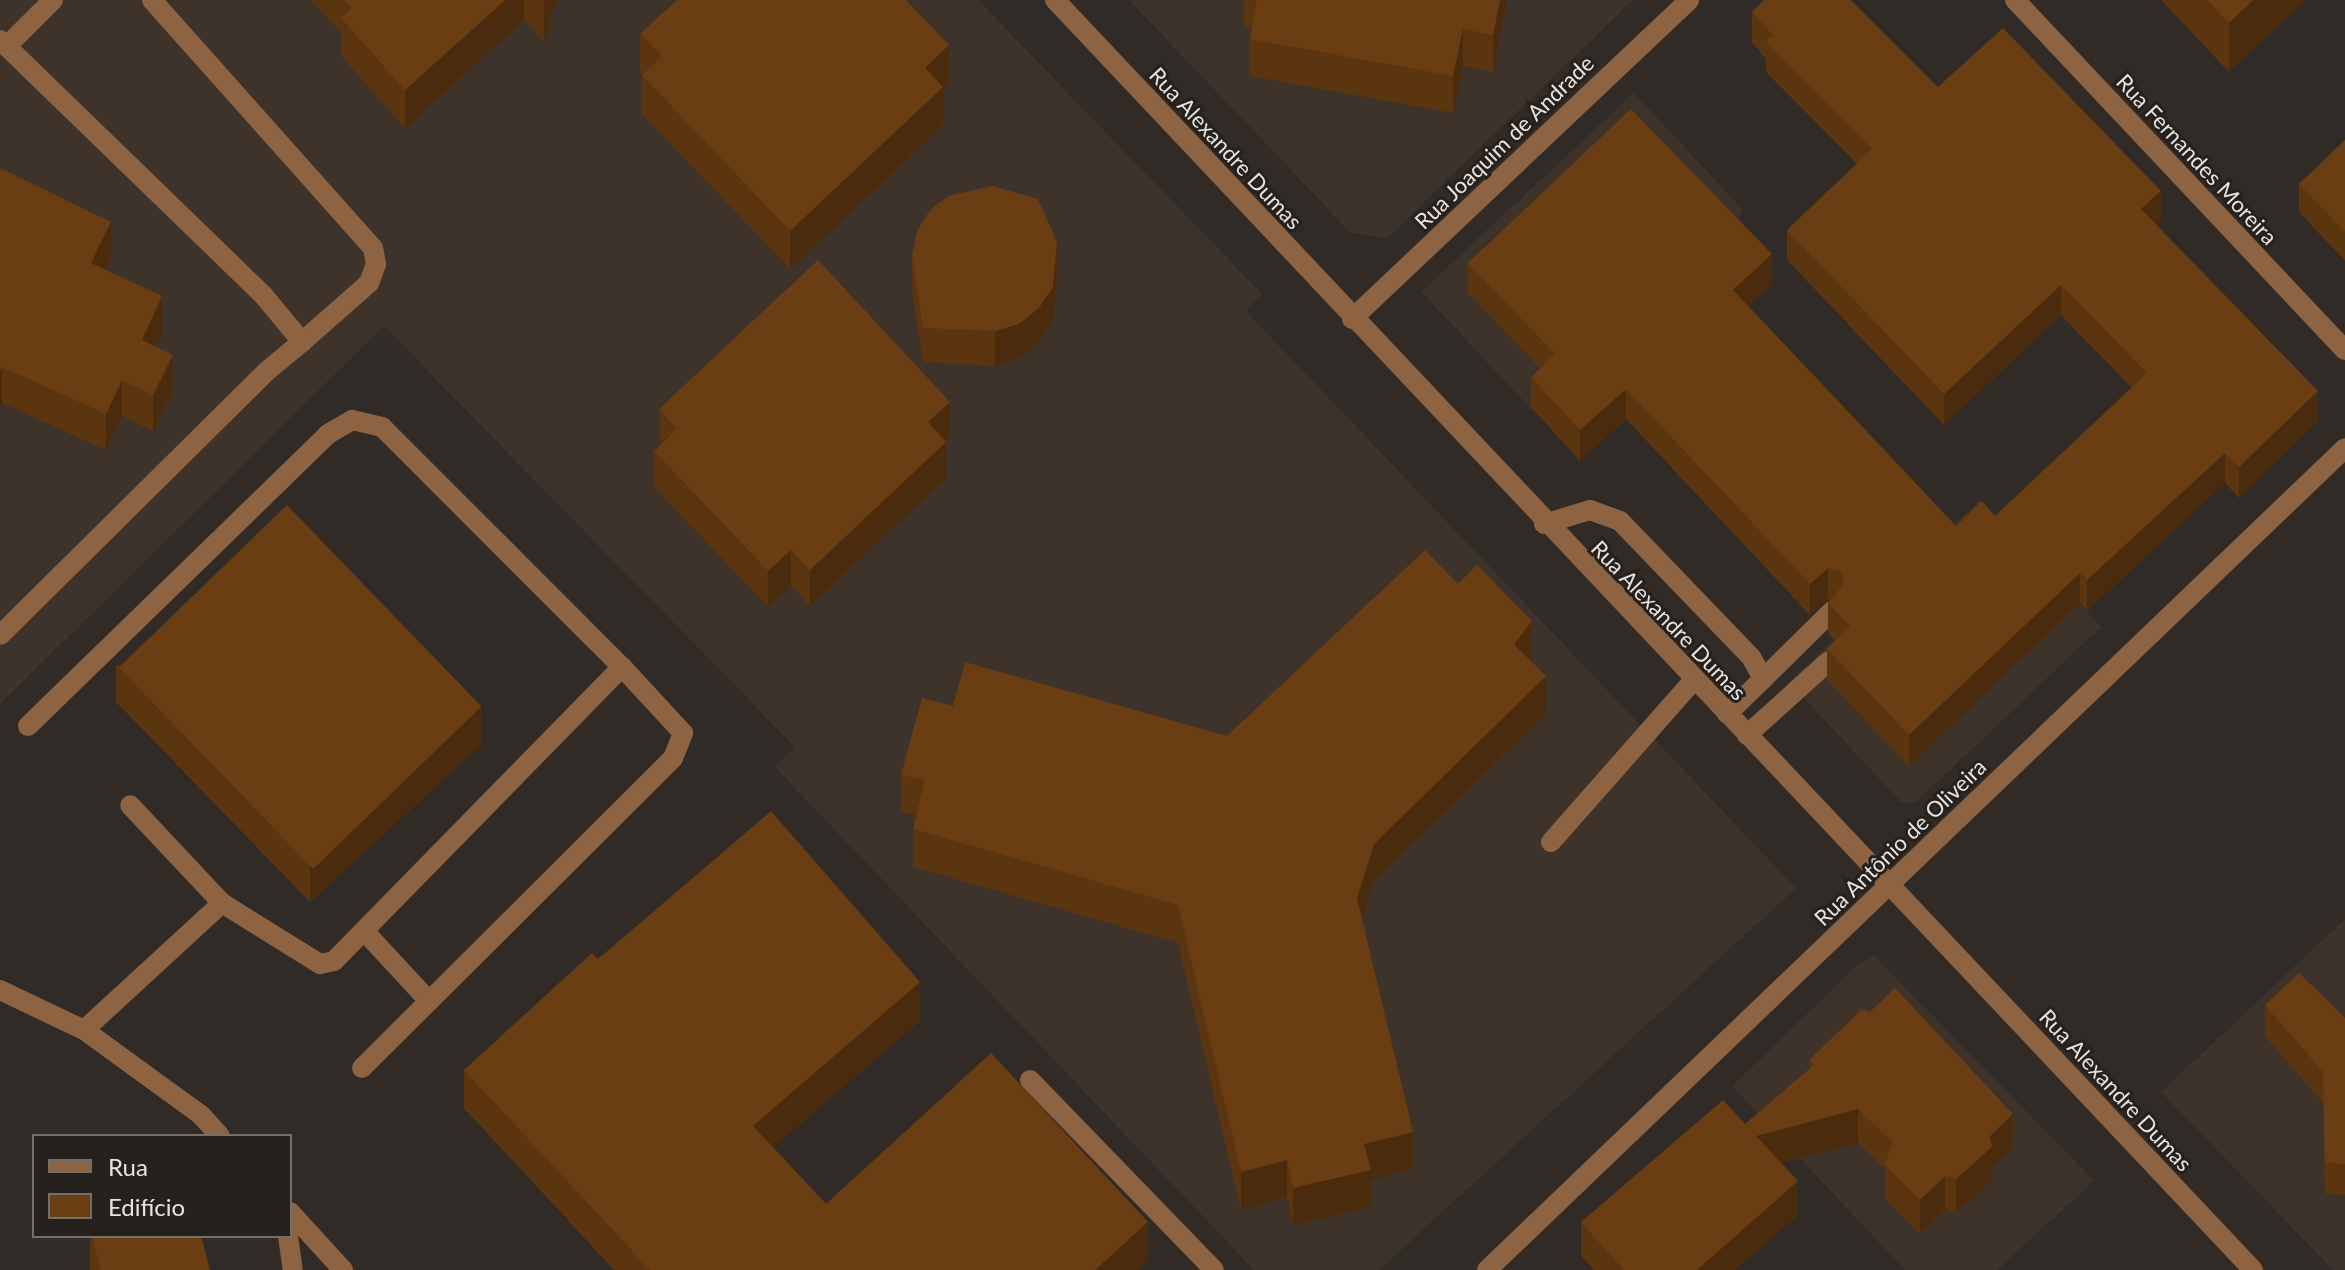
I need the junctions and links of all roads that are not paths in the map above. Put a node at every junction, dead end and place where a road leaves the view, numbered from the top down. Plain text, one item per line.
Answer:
1 (53, 0) edge
2 (152, 0) edge
3 (1055, 0) edge
4 (1689, 0) edge
5 (2015, 0) edge
6 (4, 43) edge
7 (1352, 319) junction
8 (302, 342) junction
9 (2345, 350) edge
10 (2345, 448) edge
11 (1544, 524) junction
12 (1832, 611) edge
13 (0, 635) edge
14 (1829, 661) edge
15 (622, 667) junction
16 (1763, 679) junction
17 (1693, 681) junction
18 (1727, 714) junction
19 (28, 726) dead end
20 (1747, 735) junction
21 (130, 805) dead end
22 (1551, 842) dead end
23 (1889, 886) junction
24 (222, 903) junction
25 (366, 933) junction
26 (0, 990) edge
27 (429, 1001) junction
28 (84, 1030) junction
29 (362, 1068) dead end
30 (1030, 1080) dead end
31 (218, 1134) edge
32 (292, 1214) edge
33 (288, 1238) edge
34 (293, 1270) edge
35 (343, 1270) edge
36 (1214, 1270) edge
37 (1487, 1270) edge
38 (2253, 1270) edge

1 - 6 street
2 - 8 street
3 - 7 street, Rua Alexandre Dumas
4 - 7 street, Rua Joaquim de Andrade
5 - 9 street, Rua Fernandes Moreira
6 - 8 street
7 - 11 street, Rua Alexandre Dumas
8 - 13 street
10 - 23 street, Rua Antônio de Oliveira
11 - 16 street
11 - 17 street, Rua Alexandre Dumas
12 - 16 street
14 - 20 street
15 - 19 street
15 - 25 street
15 - 27 street
16 - 18 street
17 - 18 street, Rua Alexandre Dumas
17 - 22 street
18 - 20 street, Rua Alexandre Dumas
20 - 23 street, Rua Alexandre Dumas
21 - 24 street
23 - 37 street, Rua Antônio de Oliveira
23 - 38 street, Rua Alexandre Dumas
24 - 25 street
24 - 28 street
25 - 27 street
26 - 28 street
27 - 29 street
28 - 31 street
30 - 36 street
32 - 35 street
33 - 34 street

